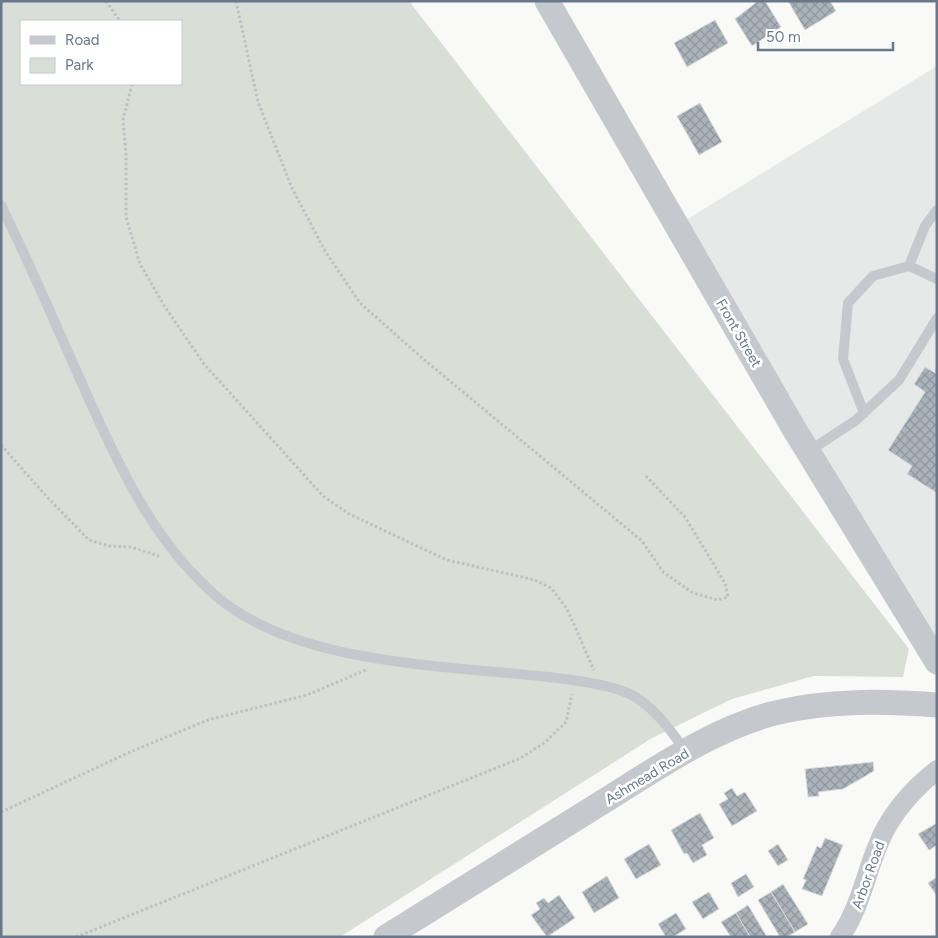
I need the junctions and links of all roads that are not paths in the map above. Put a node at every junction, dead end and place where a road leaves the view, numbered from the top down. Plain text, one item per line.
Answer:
1 (546, 1) edge
2 (1, 205) edge
3 (937, 210) edge
4 (909, 266) junction
5 (937, 279) edge
6 (937, 318) edge
7 (864, 413) junction
8 (808, 452) junction
9 (937, 662) edge
10 (937, 705) edge
11 (686, 752) junction
12 (937, 770) edge
13 (386, 937) edge
14 (840, 937) edge

1 - 8 street, Front Street
2 - 11 lane
3 - 4 lane
4 - 5 lane
4 - 7 lane
6 - 7 lane
7 - 8 lane
8 - 9 street, Front Street
10 - 11 street, Ashmead Road
11 - 13 street, Ashmead Road
12 - 14 street, Arbor Road

